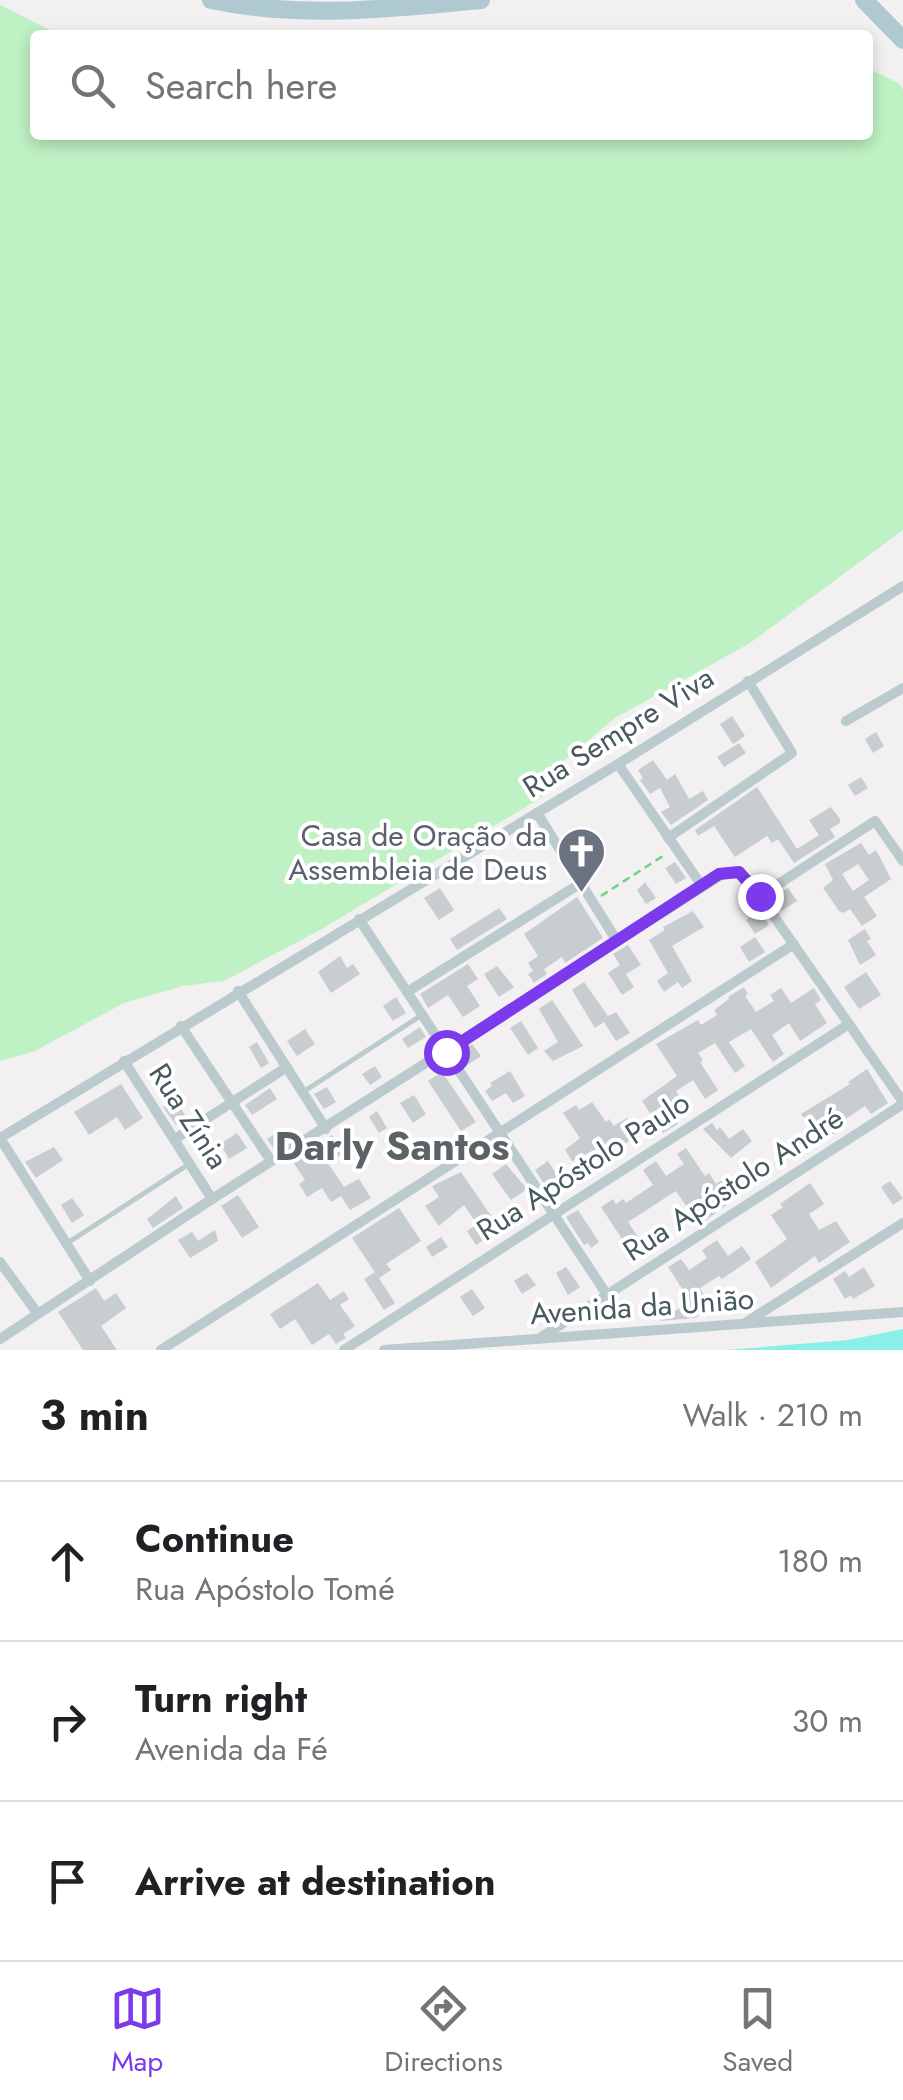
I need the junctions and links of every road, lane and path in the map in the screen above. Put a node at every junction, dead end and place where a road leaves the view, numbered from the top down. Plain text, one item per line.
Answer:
1 (211, 0) edge
2 (482, 0) edge
3 (864, 0) edge
4 (903, 40) edge
5 (901, 590) edge
6 (748, 681) junction
7 (903, 688) edge
8 (846, 722) dead end
9 (618, 764) junction
10 (538, 813) junction
11 (672, 843) junction
12 (903, 861) edge
13 (581, 883) junction
14 (702, 886) junction
15 (760, 896) junction
16 (592, 902) junction
17 (359, 918) junction
18 (617, 941) junction
19 (794, 944) junction
20 (238, 992) junction
21 (407, 992) junction
22 (422, 1015) junction
23 (849, 1024) junction
24 (181, 1026) junction
25 (446, 1052) junction
26 (124, 1061) junction
27 (287, 1067) junction
28 (303, 1092) junction
29 (230, 1103) junction
30 (903, 1103) edge
31 (326, 1129) junction
32 (499, 1133) junction
33 (0, 1138) edge
34 (175, 1139) junction
35 (271, 1161) junction
36 (190, 1164) junction
37 (212, 1199) junction
38 (553, 1215) junction
39 (903, 1222) edge
40 (66, 1244) junction
41 (0, 1262) edge
42 (90, 1281) junction
43 (607, 1295) junction
44 (903, 1312) edge
45 (38, 1314) junction
46 (744, 1324) junction
47 (0, 1339) edge
48 (539, 1339) junction
49 (160, 1350) edge
50 (344, 1350) edge
51 (384, 1350) edge

1 - 2 main road
3 - 4 main road
5 - 6 street, Rua Sempre Viva
6 - 9 street, Rua Sempre Viva
6 - 11 street
7 - 8 street
9 - 10 street, Rua Sempre Viva
9 - 11 street
10 - 13 street
10 - 17 street, Rua Sempre Viva
11 - 14 street
11 - 16 path
12 - 15 street
13 - 16 street
13 - 21 street
14 - 15 street
14 - 18 street
15 - 19 street
16 - 18 street
17 - 20 street, Rua Sempre Viva
17 - 21 street
18 - 25 street
19 - 23 street
19 - 32 street
20 - 24 street, Rua Sempre Viva
20 - 27 street
21 - 22 street
22 - 25 street
22 - 28 lane
23 - 30 street
23 - 38 street, Rua Apóstolo Paulo
24 - 26 street, Rua Sempre Viva
24 - 29 street
25 - 31 street
25 - 32 street
26 - 33 street, Rua Sempre Viva
26 - 34 street, Rua Zínia
27 - 28 street
27 - 29 street
28 - 31 street
29 - 34 street
29 - 35 street
30 - 43 street, Rua Apóstolo André
31 - 35 street
32 - 38 street
32 - 49 street
33 - 40 street
34 - 36 street, Rua Zínia
35 - 37 street
36 - 37 street, Rua Zínia
36 - 40 lane
37 - 42 street
38 - 43 street
38 - 50 street, Rua Apóstolo Paulo
39 - 46 street
40 - 42 street
41 - 45 street
42 - 45 street
43 - 48 street, Rua Apóstolo André
44 - 46 street, Avenida da União
45 - 47 street
46 - 48 street, Avenida da União
48 - 51 street, Avenida da União

